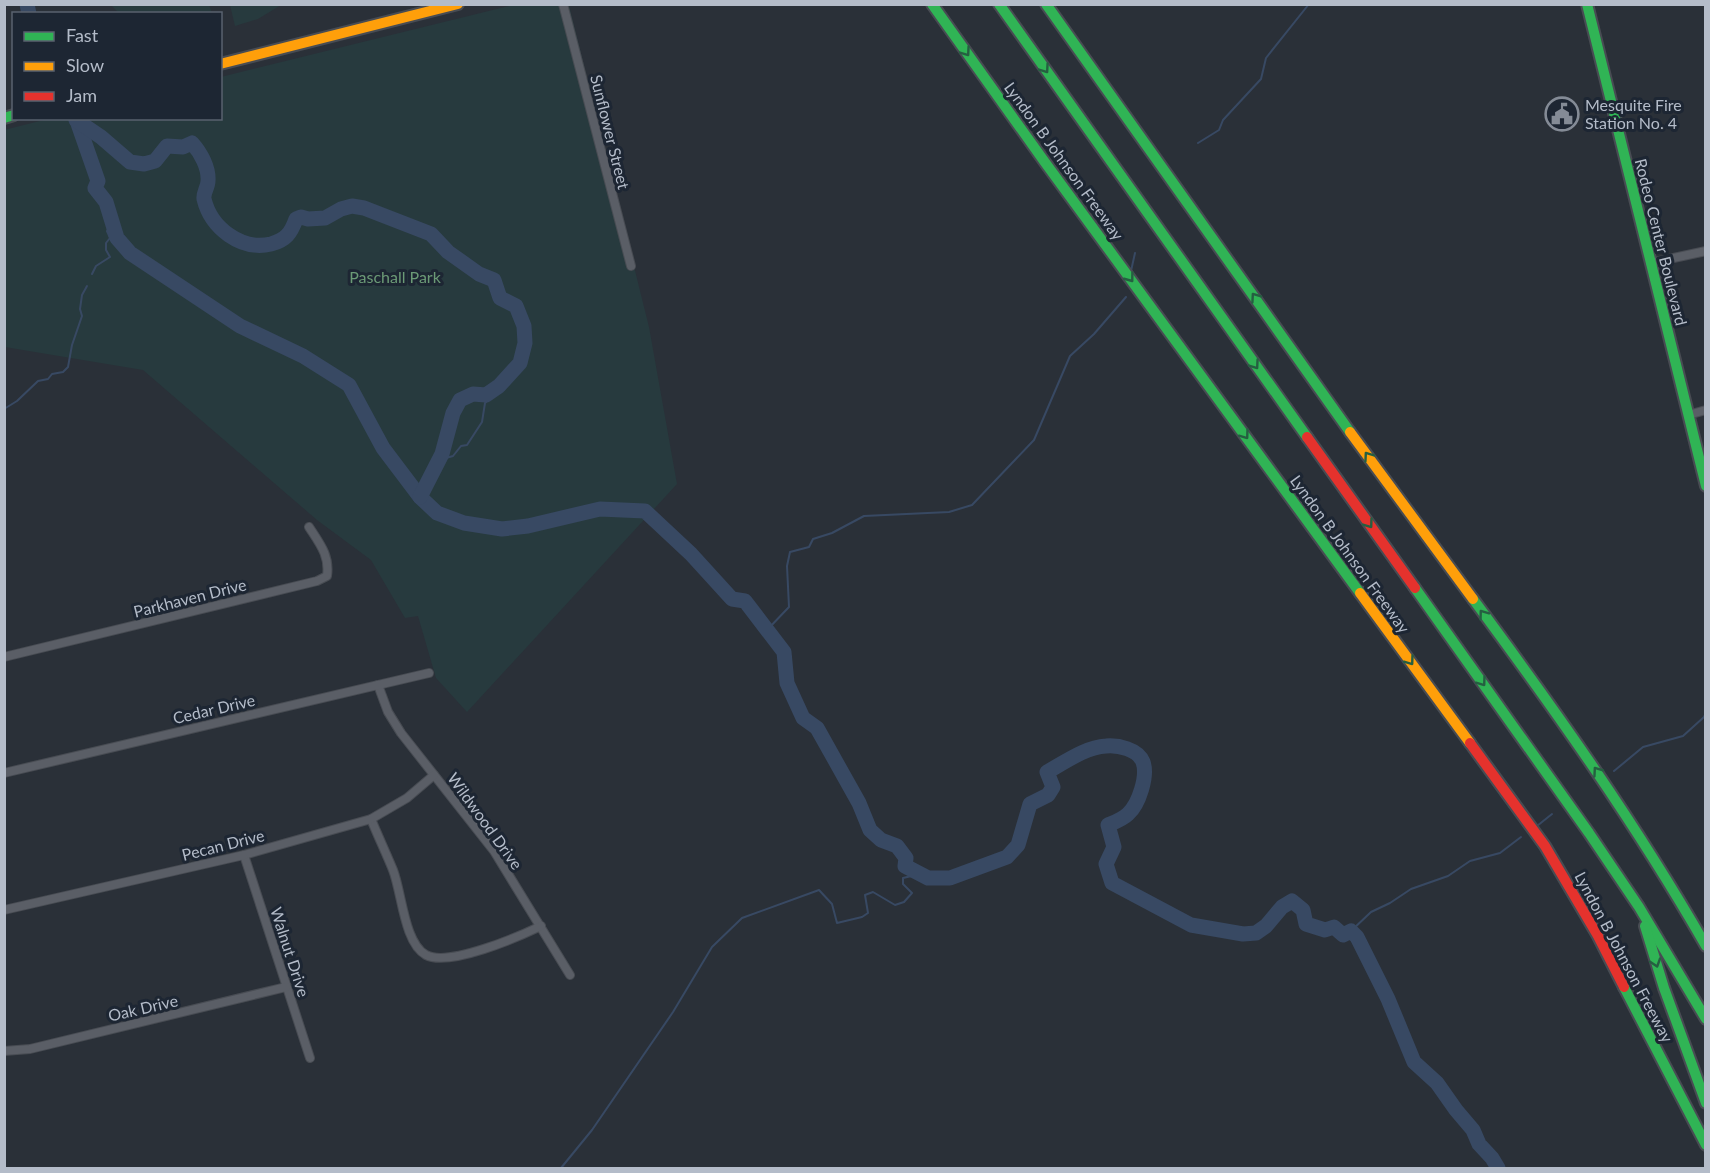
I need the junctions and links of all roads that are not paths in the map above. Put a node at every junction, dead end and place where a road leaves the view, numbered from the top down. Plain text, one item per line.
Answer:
1 (458, 4) edge
2 (563, 4) edge
3 (932, 4) edge
4 (999, 4) edge
5 (1046, 4) edge
6 (1587, 4) edge
7 (222, 63) edge
8 (1706, 251) edge
9 (1650, 262) junction
10 (631, 266) dead end
11 (1706, 410) edge
12 (1688, 415) junction
13 (1706, 486) edge
14 (309, 527) dead end
15 (4, 657) edge
16 (429, 673) dead end
17 (378, 684) junction
18 (4, 773) edge
19 (434, 775) junction
20 (1611, 791) junction
21 (371, 819) junction
22 (244, 855) junction
23 (1638, 907) junction
24 (4, 910) edge
25 (541, 926) junction
26 (1706, 928) edge
27 (1706, 946) edge
28 (570, 975) dead end
29 (286, 987) junction
30 (1706, 1019) edge
31 (4, 1051) edge
32 (310, 1058) dead end
33 (1706, 1103) edge
34 (1706, 1145) edge

1 - 7 main road
2 - 10 street, Sunflower Street
3 -> 34 main road, Lyndon B Johnson Freeway
4 -> 23 main road, Lyndon B Johnson Freeway
20 -> 5 main road
6 - 9 main road, Rodeo Center Boulevard
8 - 9 street
9 - 12 main road, Rodeo Center Boulevard
11 - 12 street
12 - 13 main road, Rodeo Center Boulevard
14 - 15 street, Parkhaven Drive
16 - 17 street, Cedar Drive
17 - 18 street, Cedar Drive
17 - 19 street, Wildwood Drive
19 - 21 street, Pecan Drive
19 - 25 street, Wildwood Drive
20 - 26 main road
20 - 27 main road
21 - 22 street, Pecan Drive
21 - 25 street
22 - 24 street, Pecan Drive
22 - 29 street, Walnut Drive
23 - 30 main road, Lyndon B Johnson Freeway
23 -> 33 main road
25 - 28 street, Wildwood Drive
29 - 31 street, Oak Drive
29 - 32 street, Walnut Drive

